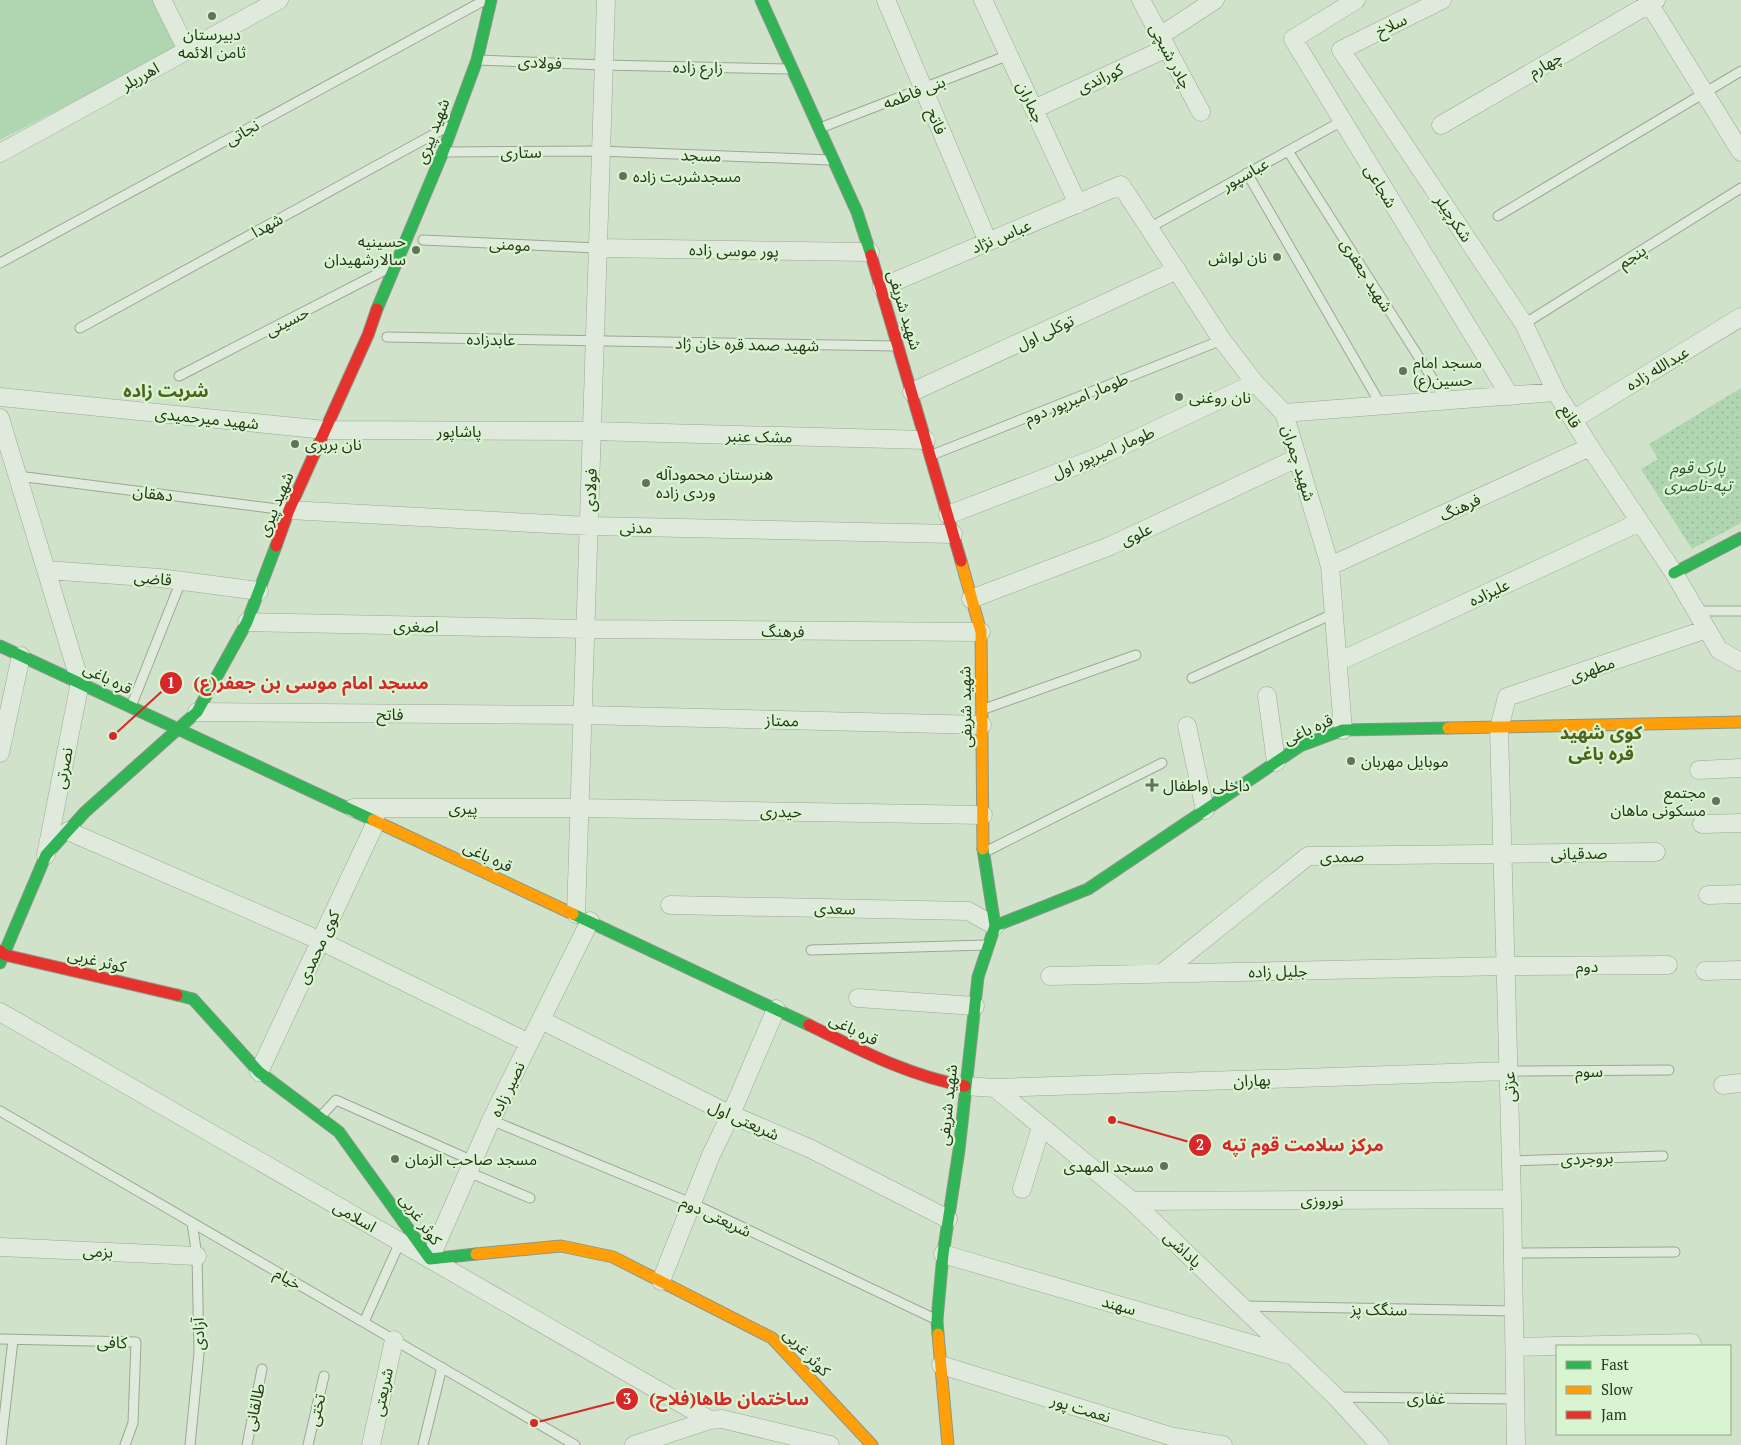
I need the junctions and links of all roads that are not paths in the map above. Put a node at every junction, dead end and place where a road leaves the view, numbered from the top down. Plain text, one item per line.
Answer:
1 (162, 0) edge
2 (279, 0) edge
3 (485, 0) edge
4 (491, 0) edge
5 (606, 0) edge
6 (761, 0) edge
7 (886, 0) edge
8 (983, 0) edge
9 (1141, 0) edge
10 (1214, 0) edge
11 (1356, 0) edge
12 (1442, 0) edge
13 (1651, 1) edge
14 (1164, 42) junction
15 (187, 50) junction
16 (1340, 50) joint
17 (1009, 55) junction
18 (477, 60) junction
19 (603, 65) junction
20 (792, 69) junction
21 (1741, 71) edge
22 (923, 88) junction
23 (1704, 93) junction
24 (1034, 109) junction
25 (1201, 112) dead end
26 (1342, 121) junction
27 (454, 123) junction
28 (1441, 125) dead end
29 (819, 128) junction
30 (599, 151) junction
31 (1288, 151) junction
32 (443, 152) junction
33 (1741, 152) edge
34 (0, 153) edge
35 (833, 160) junction
36 (1247, 174) junction
37 (1121, 185) joint
38 (1741, 188) edge
39 (1078, 204) junction
40 (1498, 216) dead end
41 (1149, 228) junction
42 (423, 240) dead end
43 (988, 242) junction
44 (598, 248) junction
45 (870, 252) junction
46 (0, 264) edge
47 (394, 266) junction
48 (1176, 270) junction
49 (882, 288) junction
50 (1741, 317) edge
51 (1524, 324) junction
52 (80, 328) dead end
53 (387, 337) dead end
54 (1222, 340) junction
55 (595, 342) junction
56 (899, 346) junction
57 (179, 376) dead end
58 (1254, 383) junction
59 (912, 392) junction
60 (1556, 392) junction
61 (1510, 396) junction
62 (0, 397) edge
63 (1446, 400) junction
64 (1381, 405) junction
65 (1284, 413) junction
66 (0, 418) edge
67 (1574, 419) junction
68 (325, 430) junction
69 (592, 431) junction
70 (1590, 447) junction
71 (928, 448) junction
72 (1297, 458) junction
73 (18, 476) junction
74 (289, 510) junction
75 (948, 515) junction
76 (1640, 522) junction
77 (589, 526) junction
78 (953, 534) junction
79 (1741, 538) edge
80 (1330, 566) junction
81 (46, 570) junction
82 (1674, 573) junction
83 (181, 581) junction
84 (259, 591) junction
85 (971, 599) junction
86 (1741, 611) edge
87 (1696, 612) junction
88 (1335, 613) junction
89 (247, 622) junction
90 (586, 629) junction
91 (1707, 629) junction
92 (981, 632) junction
93 (0, 646) edge
94 (1136, 655) dead end
95 (21, 656) junction
96 (1338, 662) junction
97 (1741, 662) edge
98 (1192, 678) dead end
99 (80, 682) junction
100 (1267, 696) dead end
101 (131, 707) junction
102 (197, 712) junction
103 (583, 716) junction
104 (982, 717) junction
105 (1741, 722) edge
106 (1187, 726) dead end
107 (176, 729) junction
108 (1499, 729) junction
109 (1343, 730) junction
110 (0, 753) edge
111 (1276, 762) junction
112 (1162, 763) dead end
113 (1741, 768) edge
114 (1699, 770) dead end
115 (346, 808) junction
116 (580, 808) junction
117 (1205, 810) junction
118 (982, 815) junction
119 (376, 822) junction
120 (1741, 823) edge
121 (1702, 824) dead end
122 (68, 831) junction
123 (1656, 852) dead end
124 (983, 853) junction
125 (1503, 854) junction
126 (46, 855) junction
127 (1741, 894) edge
128 (1708, 895) dead end
129 (670, 905) dead end
130 (583, 917) junction
131 (995, 926) junction
132 (320, 941) junction
133 (989, 945) junction
134 (811, 950) dead end
135 (2, 957) edge
136 (1668, 965) dead end
137 (1506, 966) junction
138 (1741, 970) edge
139 (1705, 971) dead end
140 (1162, 973) junction
141 (1050, 976) dead end
142 (858, 998) dead end
143 (975, 1006) junction
144 (776, 1009) junction
145 (0, 1012) edge
146 (541, 1020) junction
147 (529, 1043) junction
148 (1669, 1070) dead end
149 (259, 1072) junction
150 (1509, 1072) junction
151 (1741, 1084) edge
152 (1723, 1085) dead end
153 (965, 1086) junction
154 (995, 1088) junction
155 (0, 1111) edge
156 (731, 1114) junction
157 (320, 1117) junction
158 (491, 1120) junction
159 (1041, 1127) junction
160 (1663, 1156) dead end
161 (1511, 1161) junction
162 (471, 1166) junction
163 (1022, 1189) dead end
164 (530, 1198) dead end
165 (1512, 1199) junction
166 (1132, 1202) junction
167 (691, 1204) junction
168 (948, 1219) junction
169 (192, 1223) junction
170 (400, 1242) junction
171 (0, 1247) edge
172 (1675, 1252) dead end
173 (1513, 1253) junction
174 (943, 1254) junction
175 (197, 1256) junction
176 (430, 1259) junction
177 (660, 1281) junction
178 (1243, 1306) junction
179 (1514, 1311) junction
180 (937, 1320) junction
181 (364, 1322) junction
182 (0, 1339) edge
183 (13, 1340) junction
184 (394, 1340) junction
185 (1692, 1343) dead end
186 (1604, 1345) edge
187 (1556, 1346) edge
188 (1515, 1347) junction
189 (1294, 1356) junction
190 (941, 1365) junction
191 (442, 1367) junction
192 (262, 1369) dead end
193 (324, 1376) dead end
194 (1336, 1398) junction
195 (1516, 1398) junction
196 (710, 1420) junction
197 (1170, 1440) edge
198 (1, 1445) edge
199 (125, 1445) edge
200 (190, 1445) edge
201 (246, 1445) edge
202 (308, 1445) edge
203 (371, 1445) edge
204 (423, 1445) edge
205 (575, 1445) edge
206 (634, 1445) edge
207 (830, 1445) edge
208 (872, 1445) edge
209 (948, 1445) edge
210 (1223, 1445) edge
211 (1380, 1445) edge
212 (1516, 1445) edge

1 - 15 street
2 - 15 street, اهرریلر
3 - 46 lane, نجاتی
4 - 18 street, شهید پیری
5 - 19 street, فولادی
6 - 20 street, شهید شریفى
7 - 22 street, فاتح
8 - 17 street, جماران
9 - 14 street, چادر شبچی
10 - 14 street, کوراندی
11 - 26 street, شجاعی
12 - 16 street, سلاخ
13 - 23 street
13 - 28 street, چهارم
14 - 24 street, کوراندی
14 - 25 street, چادر شبچی
15 - 34 street, اهرریلر
16 - 51 street, شکرچیلر
17 - 22 lane, بنی فاطمه
17 - 24 street, جماران
18 - 19 lane, فولادی
18 - 27 street, شهید پیری
19 - 20 lane, زارع زاده
19 - 30 street, فولادی
20 - 29 street, شهید شریفى
21 - 23 lane
22 - 29 lane, بنی فاطمه
22 - 43 street, فاتح
23 - 33 street
23 - 40 lane
24 - 39 street, جماران
26 - 31 lane, عباسپور
26 - 61 street, شجاعی
27 - 32 street, شهید پیری
27 - 52 lane, شهدا
29 - 35 street, شهید شریفى
30 - 32 lane, ستاری
30 - 35 lane, مسجد
30 - 44 street, فولادی
31 - 36 lane, عباسپور
31 - 63 lane, شهید جعفری
32 - 47 street, شهید پیری
35 - 45 street, شهید شریفى
36 - 41 lane, عباسپور
36 - 64 lane
37 - 39 street, عباس نژاد
37 - 41 street, شهید چمران
38 - 51 lane, پنجم
39 - 43 street, عباس نژاد
41 - 48 street, شهید چمران
42 - 44 lane, مومنی
43 - 49 street, عباس نژاد
44 - 45 street, پور موسی زاده
44 - 55 street, فولادی
45 - 49 street, شهید شریفى
47 - 57 lane, حسینی
47 - 68 street, شهید پیری
48 - 54 street, شهید چمران
48 - 59 street, توکلی اول
49 - 56 street, شهید شریفى
50 - 67 street, عبدالله زاده
51 - 60 street, شکرچیلر
53 - 55 lane, عابدزاده
54 - 58 street, شهید چمران
54 - 71 lane, طومار امیرپور دوم
55 - 56 lane, شهید صمد قره خان ژاد
55 - 69 street, فولادی
56 - 59 street, شهید شریفى
58 - 65 street, شهید چمران
58 - 75 street, طومار امیرپور اول
59 - 71 street, شهید شریفى
60 - 61 street, قانع
60 - 67 street, قانع
61 - 63 street, قانع
62 - 68 street, شهید میرحمیدی
63 - 64 street, قانع
64 - 65 street, قانع
65 - 72 street, شهید چمران
66 - 73 street
67 - 70 street, قانع
68 - 69 street, پاشاپور
68 - 74 street, شهید پیری
69 - 71 street, مشک عنبر
69 - 77 street, فولادی
70 - 76 street, قانع
70 - 80 street, فرهنگ
71 - 75 street, شهید شریفى
72 - 80 street, شهید چمران
72 - 85 street, علوی
73 - 74 lane, دهقان
73 - 81 street
74 - 77 street, مدنی
74 - 84 street, شهید پیری
75 - 78 street, شهید شریفى
76 - 82 street, قانع
76 - 96 street, علیزاده
77 - 78 street, مدنی
77 - 90 street, فولادی
78 - 85 street, شهید شریفى
79 - 82 street
80 - 88 street, شهید چمران
81 - 83 street, قاضی
81 - 99 street
82 - 87 street, قانع
83 - 84 street, قاضی
83 - 101 lane
84 - 89 street, شهید پیری
85 - 92 street, شهید شریفى
86 - 87 lane
87 - 91 street, قانع
88 - 96 street, شهید چمران
88 - 98 lane
89 - 90 street, اصغری
89 - 102 street, شهید پیری
90 - 92 street, فرهنگ
90 - 103 street, فولادی
91 - 97 street, قانع
91 - 108 street, مطهری
92 - 104 street, شهید شریفى
93 - 95 street, قره باغی
94 - 104 lane
95 - 99 street, قره باغی
95 - 110 street
96 - 109 street, شهید چمران
99 - 101 street, قره باغی
99 - 126 street, نصرتی
100 - 111 street
101 - 107 street, قره باغی
102 - 103 street, فاتح
102 - 107 street, شهید پیری
103 - 104 street, ممتاز
103 - 116 street, فولادی
104 - 118 street, شهید شریفى
105 - 108 street, قره باغی
106 - 117 street
107 - 115 street, قره باغی
107 - 122 street, شهید پیری
108 - 109 street, قره باغی
108 - 125 street, عزتی
109 - 111 street, قره باغی
111 - 117 street, قره باغی
112 - 124 lane
113 - 114 street
115 - 116 street, پیری
115 - 119 street, قره باغی
116 - 118 street, حیدری
116 - 130 street, فولادی
117 - 131 street, قره باغی
118 - 124 street, شهید شریفى
119 - 130 street, قره باغی
119 - 132 street, کوی محمدی
120 - 121 street
122 - 126 street, شهید پیری
122 - 132 street
123 - 125 street, صدقیانی
124 - 131 street, شهید شریفى
125 - 137 street, عزتی
125 - 140 street, صمدی
126 - 135 street, شهید پیری
127 - 128 street
129 - 131 street, سعدی
130 - 144 street, قره باغی
130 - 146 street, نصیر زاده
131 - 133 street, شهید شریفى
132 - 147 street
132 - 149 street, کوی محمدی
133 - 134 lane
133 - 143 street, شهید شریفى
135 - 149 street, کوثر غربی
136 - 137 street, دوم
137 - 140 street, جلیل زاده
137 - 150 street, عزتی
138 - 139 street
140 - 141 street, جلیل زاده
142 - 143 street
143 - 153 street, شهید شریفى
144 - 153 street, قره باغی
144 - 156 street
145 - 170 street, اسلامی
146 - 147 street, نصیر زاده
146 - 156 street, شریعتی اول
147 - 158 street, نصیر زاده
148 - 150 lane, سوم
149 - 157 street, کوثر غربی
150 - 154 street, بهاران
150 - 161 street, عزتی
151 - 152 street
153 - 154 street
153 - 168 street, شهید شریفى
154 - 159 street, پاداشی
155 - 169 lane, خیام
156 - 167 street
156 - 168 street, شریعتی اول
157 - 162 lane
157 - 176 street, کوثر غربی
158 - 162 street, نصیر زاده
158 - 167 lane, شریعتی دوم
159 - 163 street
159 - 166 street, پاداشی
160 - 161 lane, بروجردی
161 - 165 street, عزتی
162 - 164 lane
162 - 176 street, نصیر زاده
165 - 166 street, نوروزی
165 - 173 street, عزتی
166 - 178 street, پاداشی
167 - 177 street
167 - 180 lane, شریعتی دوم
168 - 174 street, شهید شریفى
169 - 175 lane, آزادی
169 - 181 lane, خیام
170 - 176 street, اسلامی
170 - 181 lane
171 - 175 street, بزمی
172 - 173 lane
173 - 179 street, عزتی
174 - 180 street, شهید شریفى
174 - 189 street, سهند
175 - 200 lane, آزادی
176 - 177 street, کوثر غربی
176 - 196 street, اسلامی
177 - 208 street, کوثر غربی
178 - 179 lane, سنگک پز
178 - 189 street, پاداشی
179 - 188 street, عزتی
180 - 190 street, شهید شریفى
181 - 184 lane, خیام
182 - 183 lane
183 - 198 lane
183 - 199 lane, کافی
184 - 191 lane, خیام
184 - 203 street, شریعتی
185 - 186 street
187 - 188 street
188 - 195 street, عزتی
189 - 194 street, پاداشی
190 - 197 street, نعمت پور
190 - 209 street, شهید شریفى
191 - 204 lane
191 - 205 lane, خیام
192 - 201 lane, طالقانی
193 - 202 lane, تختی
194 - 195 lane, غفاری
194 - 211 street, پاداشی
195 - 212 street, عزتی
196 - 206 street, اسلامی
196 - 207 street, اسلامی
197 - 210 street, نعمت پور

